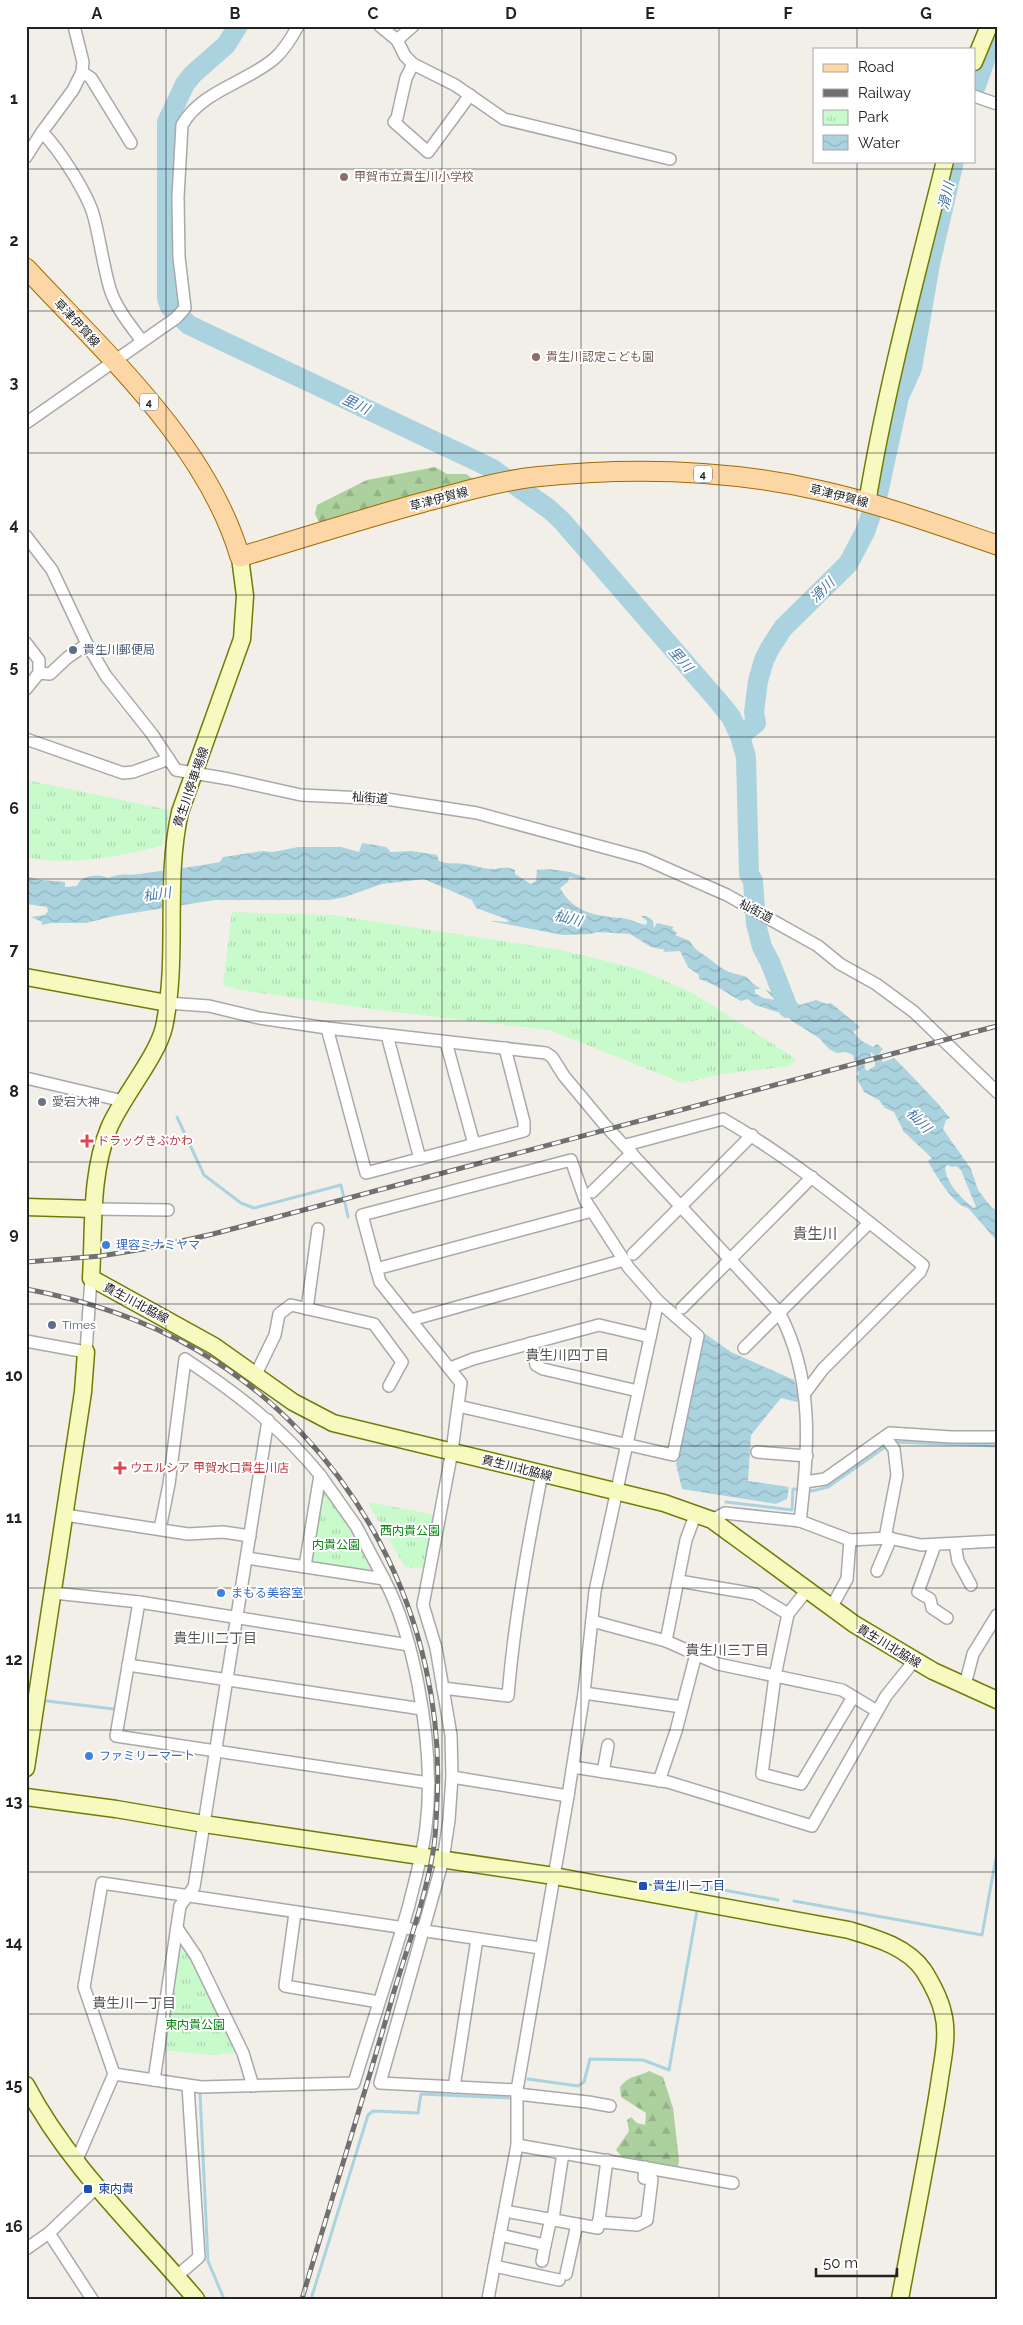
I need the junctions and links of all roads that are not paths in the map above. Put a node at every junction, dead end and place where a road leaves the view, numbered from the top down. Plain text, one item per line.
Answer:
1 (74, 26) edge
2 (298, 26) edge
3 (380, 26) edge
4 (413, 26) edge
5 (989, 26) edge
6 (397, 40) junction
7 (976, 57) edge
8 (413, 64) junction
9 (82, 72) junction
10 (470, 95) junction
11 (978, 98) edge
12 (997, 104) edge
13 (42, 132) junction
14 (132, 143) dead end
15 (26, 157) edge
16 (670, 159) dead end
17 (945, 162) edge
18 (26, 268) edge
19 (142, 341) junction
20 (112, 361) junction
21 (26, 423) edge
22 (873, 505) junction
23 (26, 536) edge
24 (997, 545) edge
25 (240, 556) junction
26 (26, 643) edge
27 (86, 644) junction
28 (39, 673) junction
29 (26, 689) edge
30 (26, 739) edge
31 (169, 759) junction
32 (194, 774) junction
33 (26, 977) edge
34 (168, 996) junction
35 (327, 1028) junction
36 (387, 1035) junction
37 (446, 1042) junction
38 (505, 1048) junction
39 (26, 1078) edge
40 (997, 1092) edge
41 (123, 1101) junction
42 (752, 1135) junction
43 (474, 1144) junction
44 (629, 1149) junction
45 (420, 1159) junction
46 (812, 1176) junction
47 (592, 1192) dead end
48 (681, 1205) junction
49 (26, 1207) edge
50 (94, 1209) junction
51 (168, 1210) dead end
52 (592, 1211) junction
53 (869, 1223) junction
54 (318, 1229) dead end
55 (628, 1257) junction
56 (730, 1259) junction
57 (376, 1269) junction
58 (91, 1278) junction
59 (658, 1301) junction
60 (682, 1308) dead end
61 (307, 1309) junction
62 (779, 1312) junction
63 (411, 1320) junction
64 (650, 1336) junction
65 (26, 1341) edge
66 (531, 1343) junction
67 (744, 1348) dead end
68 (86, 1352) junction
69 (450, 1368) junction
70 (256, 1374) junction
71 (388, 1386) dead end
72 (638, 1391) junction
73 (805, 1393) junction
74 (458, 1406) junction
75 (268, 1420) junction
76 (884, 1437) junction
77 (997, 1437) edge
78 (626, 1444) junction
79 (452, 1451) junction
80 (757, 1452) dead end
81 (807, 1456) junction
82 (542, 1474) junction
83 (320, 1475) junction
84 (804, 1487) junction
85 (616, 1491) junction
86 (696, 1513) junction
87 (64, 1515) junction
88 (712, 1520) junction
89 (800, 1521) junction
90 (160, 1529) junction
91 (250, 1536) junction
92 (888, 1538) junction
93 (850, 1540) junction
94 (997, 1541) edge
95 (955, 1544) junction
96 (935, 1545) junction
97 (247, 1558) junction
98 (305, 1566) junction
99 (877, 1571) dead end
100 (384, 1579) junction
101 (679, 1581) junction
102 (971, 1585) dead end
103 (807, 1590) junction
104 (54, 1593) junction
105 (139, 1602) junction
106 (831, 1608) junction
107 (788, 1614) junction
108 (997, 1615) edge
109 (236, 1616) junction
110 (947, 1618) dead end
111 (592, 1621) junction
112 (666, 1641) junction
113 (409, 1644) junction
114 (696, 1654) junction
115 (914, 1661) junction
116 (128, 1665) junction
117 (775, 1676) junction
118 (228, 1680) junction
119 (965, 1685) junction
120 (443, 1688) junction
121 (584, 1692) junction
122 (853, 1697) junction
123 (997, 1700) edge
124 (682, 1708) junction
125 (422, 1709) junction
126 (877, 1711) junction
127 (608, 1745) dead end
128 (215, 1752) junction
129 (572, 1767) junction
130 (26, 1768) edge
131 (603, 1772) junction
132 (452, 1777) junction
133 (659, 1781) junction
134 (429, 1783) junction
135 (568, 1796) junction
136 (26, 1797) edge
137 (204, 1824) junction
138 (422, 1856) junction
139 (443, 1860) junction
140 (554, 1876) junction
141 (187, 1896) junction
142 (295, 1913) junction
143 (177, 1928) junction
144 (402, 1929) junction
145 (423, 1932) junction
146 (477, 1940) junction
147 (540, 1948) junction
148 (379, 2002) junction
149 (114, 2074) junction
150 (154, 2080) junction
151 (26, 2085) edge
152 (188, 2086) junction
153 (253, 2086) junction
154 (454, 2086) junction
155 (517, 2092) junction
156 (610, 2106) dead end
157 (517, 2145) junction
158 (563, 2153) junction
159 (607, 2160) junction
160 (76, 2162) junction
161 (645, 2166) junction
162 (733, 2183) dead end
163 (97, 2187) junction
164 (505, 2211) junction
165 (552, 2218) junction
166 (598, 2222) junction
167 (577, 2224) junction
168 (50, 2233) junction
169 (500, 2236) junction
170 (545, 2245) junction
171 (26, 2249) edge
172 (542, 2261) dead end
173 (494, 2266) junction
174 (177, 2276) junction
175 (92, 2299) edge
176 (196, 2299) edge
177 (488, 2299) edge
178 (900, 2299) edge

1 - 9 street
2 - 19 street
3 - 6 street
4 - 6 street
5 - 7 street
6 - 8 street
8 - 10 street
8 - 10 street
9 - 13 street
9 - 14 street
10 - 16 street
11 - 12 street
13 - 15 street
13 - 19 street
17 - 22 street
18 - 20 main road, 草津伊賀線 / 4
19 - 20 street
20 - 21 street
20 - 25 main road, 草津伊賀線 / 4
22 - 24 main road, 草津伊賀線 / 4
22 - 25 main road, 草津伊賀線 / 4
23 - 27 street, 杣街道
25 - 32 street, 貴生川停車場線
26 - 28 street
27 - 28 street
27 - 31 street, 杣街道
28 - 29 street
30 - 31 street
31 - 32 street, 杣街道
32 - 34 street, 貴生川停車場線
32 - 40 street, 杣街道
33 - 34 street
34 - 35 street
34 - 41 street, 貴生川停車場線
35 - 36 street
35 - 45 street
36 - 37 street
36 - 45 street
37 - 38 street
37 - 43 street
38 - 43 street
38 - 44 street
39 - 41 street
41 - 50 street, 貴生川停車場線
42 - 44 street
42 - 46 street
42 - 48 street
43 - 45 street
44 - 47 street
44 - 48 street
46 - 53 street
46 - 56 street
48 - 55 street
48 - 56 street
49 - 50 street
50 - 51 street
50 - 58 street, 貴生川北脇線
52 - 55 street
52 - 57 street
52 - 57 street
53 - 62 street
53 - 73 street
54 - 61 street
55 - 59 street
55 - 63 street
56 - 60 street
56 - 62 street
57 - 63 street
58 - 68 street
58 - 70 street, 貴生川北脇線
59 - 64 street
59 - 78 street
61 - 70 street
61 - 71 street
62 - 67 street
62 - 73 street
63 - 69 street
64 - 66 street
64 - 72 street
65 - 68 street
66 - 69 street
66 - 72 street
68 - 87 street
69 - 74 street
70 - 79 street, 貴生川北脇線
72 - 78 street
73 - 81 street
74 - 78 street
74 - 79 street
75 - 83 street
75 - 90 street
75 - 91 street
76 - 77 street
76 - 84 street
76 - 92 street
78 - 85 street
79 - 82 street, 貴生川北脇線
79 - 120 street
80 - 81 street
81 - 84 street
82 - 85 street, 貴生川北脇線
82 - 120 street
83 - 98 street
83 - 100 street
84 - 89 street
85 - 86 street, 貴生川北脇線
85 - 111 street
86 - 88 street, 貴生川北脇線
86 - 101 street
87 - 90 street
87 - 104 street
88 - 89 street
88 - 103 street, 貴生川北脇線
89 - 93 street
90 - 91 street
91 - 97 street
92 - 93 street
92 - 96 street
92 - 99 street
93 - 106 street
94 - 95 street
95 - 96 street
95 - 102 street
96 - 110 street
97 - 98 street
97 - 109 street
98 - 100 street
100 - 113 street
101 - 107 street
101 - 112 street
103 - 106 street, 貴生川北脇線
103 - 107 street
104 - 105 street
104 - 130 street
105 - 109 street
105 - 116 street
106 - 115 street, 貴生川北脇線
107 - 117 street
108 - 119 street
109 - 113 street
109 - 118 street
111 - 112 street
111 - 121 street
112 - 114 street
113 - 125 street
114 - 117 street
114 - 124 street
115 - 119 street, 貴生川北脇線
115 - 126 street
116 - 118 street
116 - 128 street
117 - 122 street
117 - 122 street
118 - 125 street
118 - 128 street
119 - 123 street, 貴生川北脇線
120 - 132 street
121 - 124 street
121 - 129 street
122 - 126 street
124 - 133 street
125 - 134 street
126 - 133 street
127 - 131 street
128 - 134 street
128 - 137 street
129 - 131 street
129 - 135 street
131 - 133 street
132 - 135 street
132 - 139 street
134 - 138 street
135 - 140 street
136 - 137 street
137 - 138 street
137 - 141 street
138 - 139 street
138 - 144 street
139 - 140 street
139 - 145 street
140 - 147 street
140 - 178 street
141 - 142 street
141 - 143 street
141 - 149 street
142 - 144 street
142 - 148 street
143 - 150 street
143 - 153 street
144 - 145 street
144 - 148 street
145 - 146 street
145 - 154 street
146 - 147 street
146 - 154 street
147 - 155 street
148 - 153 street
149 - 150 street
149 - 160 street
150 - 152 street
151 - 160 street
152 - 153 street
152 - 174 street
154 - 155 street
155 - 156 street
155 - 157 street
157 - 158 street
157 - 164 street
158 - 159 street
158 - 165 street
159 - 161 street
159 - 166 street
160 - 163 street
161 - 162 street
161 - 166 street
163 - 168 street
163 - 174 street
164 - 165 street
164 - 169 street
165 - 167 street
165 - 170 street
166 - 167 street
167 - 173 street
168 - 171 street
168 - 175 street
169 - 170 street
169 - 173 street
170 - 172 street
173 - 177 street
174 - 176 street

